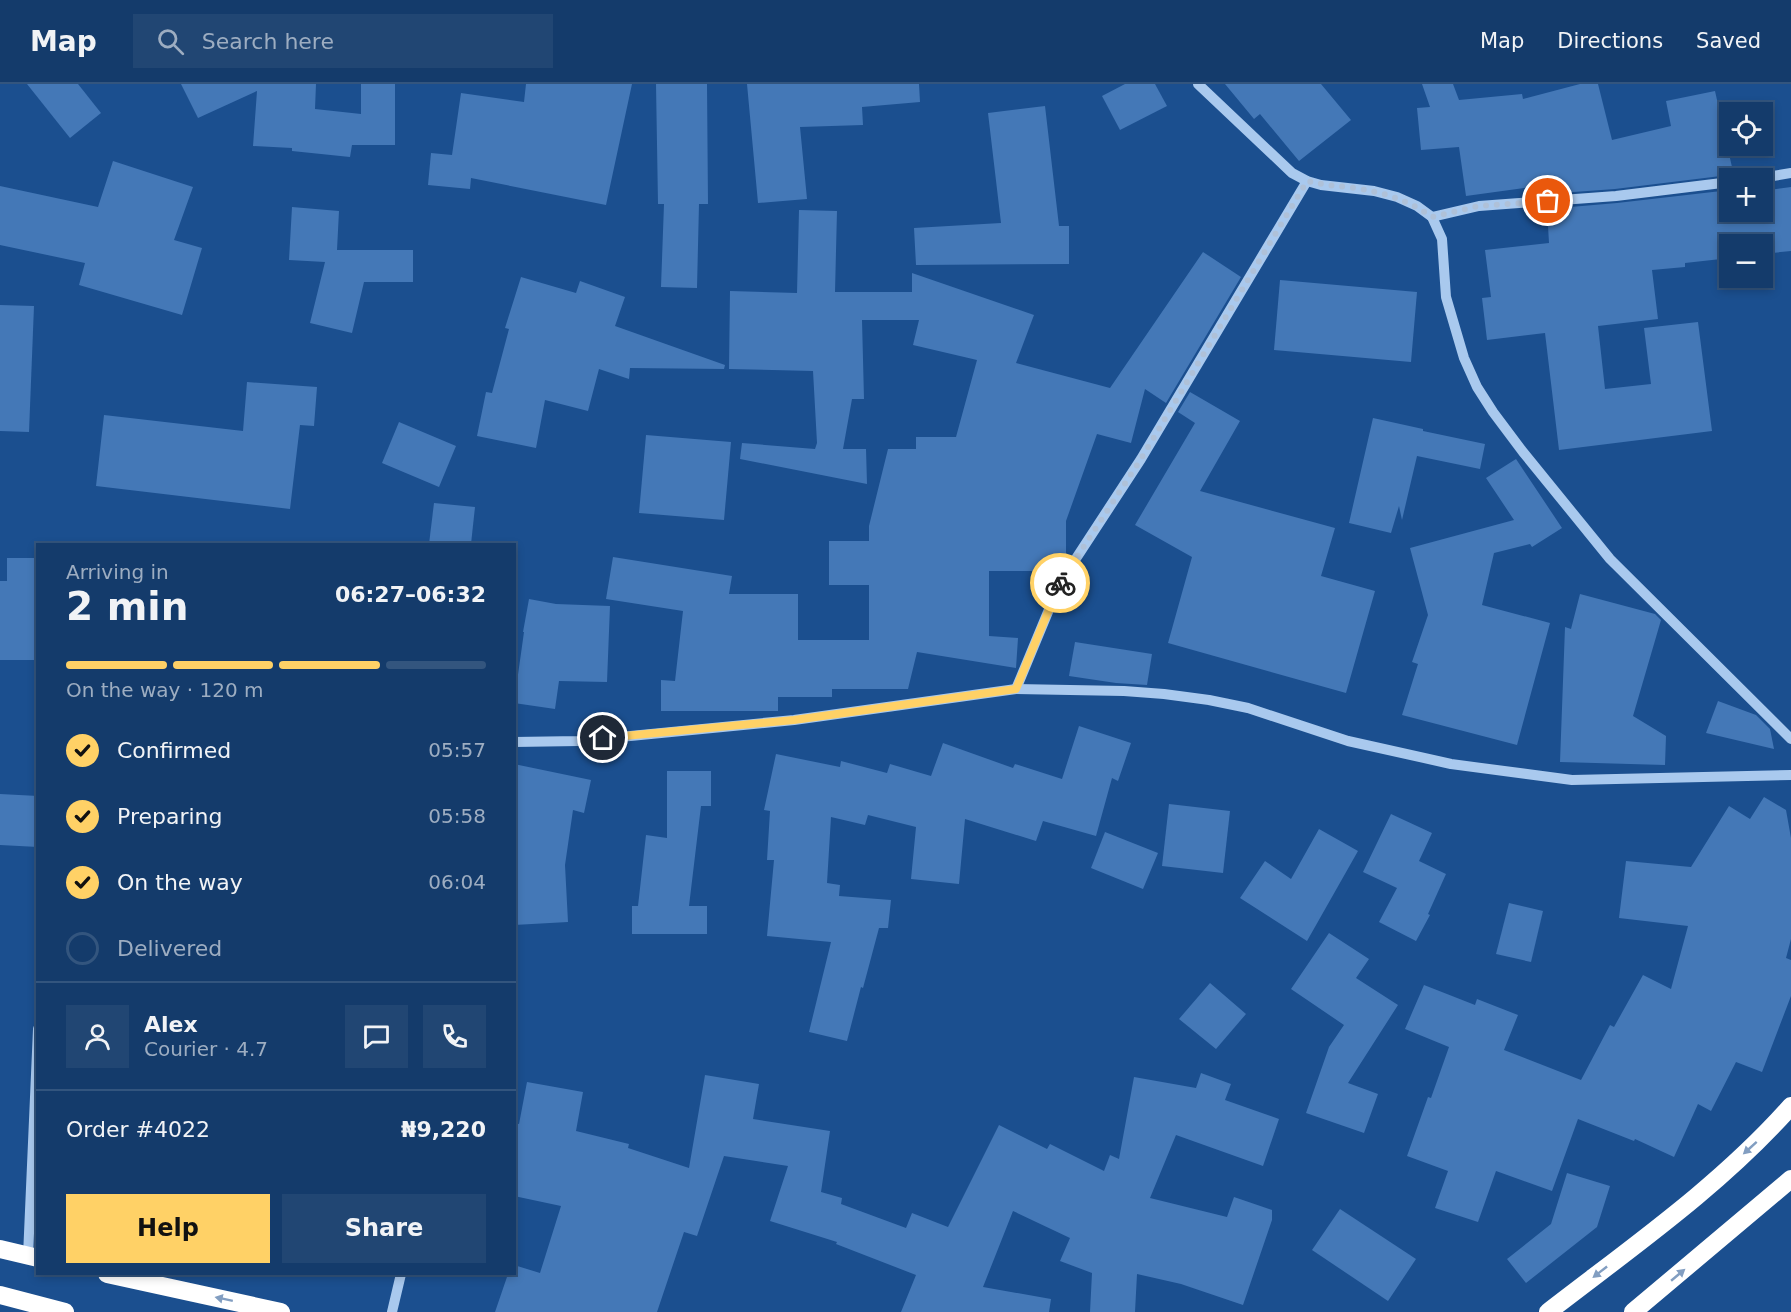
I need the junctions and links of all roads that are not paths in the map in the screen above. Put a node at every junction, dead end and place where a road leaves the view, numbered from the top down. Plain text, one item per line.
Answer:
1 (1198, 84) edge
2 (1791, 174) edge
3 (1773, 176) edge
4 (1307, 181) junction
5 (1719, 183) edge
6 (1432, 217) junction
7 (1016, 689) junction
8 (1791, 739) edge
9 (516, 742) edge
10 (1791, 775) edge
11 (36, 1105) edge
12 (1791, 1106) edge
13 (1791, 1179) edge
14 (0, 1249) edge
15 (32, 1257) edge
16 (112, 1275) edge
17 (401, 1275) edge
18 (0, 1295) edge
19 (65, 1312) edge
20 (281, 1312) edge
21 (392, 1312) edge
22 (1548, 1312) edge
23 (1633, 1312) edge

1 - 4 street
2 - 3 street
4 - 6 street
4 - 7 street
5 - 6 street
6 - 8 street
7 - 9 street
7 - 10 street
11 - 15 street
12 -> 22 highway
23 -> 13 highway
14 - 15 highway
20 -> 16 highway
17 - 21 street
18 - 19 highway

